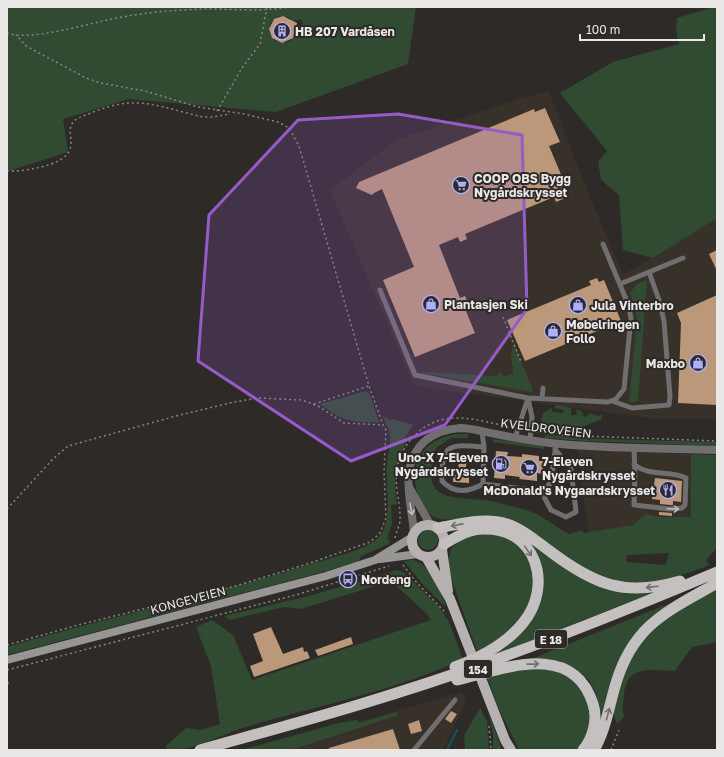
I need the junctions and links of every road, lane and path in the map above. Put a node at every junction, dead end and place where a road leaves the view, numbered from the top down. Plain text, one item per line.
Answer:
1 (267, 7) edge
2 (289, 7) edge
3 (267, 10) junction
4 (7, 33) edge
5 (16, 36) junction
6 (217, 111) junction
7 (231, 113) junction
8 (7, 171) edge
9 (603, 244) dead end
10 (683, 258) dead end
11 (649, 272) junction
12 (620, 284) junction
13 (380, 290) dead end
14 (503, 317) dead end
15 (521, 362) dead end
16 (369, 386) junction
17 (543, 388) dead end
18 (528, 398) junction
19 (542, 398) junction
20 (612, 401) junction
21 (314, 404) junction
22 (383, 425) junction
23 (518, 428) junction
24 (531, 430) junction
25 (482, 432) junction
26 (515, 438) junction
27 (530, 440) junction
28 (717, 441) edge
29 (556, 446) junction
30 (484, 447) junction
31 (634, 448) junction
32 (717, 450) edge
33 (634, 464) junction
34 (483, 484) junction
35 (408, 486) junction
36 (541, 491) junction
37 (7, 509) edge
38 (434, 526) junction
39 (413, 535) junction
40 (396, 547) junction
41 (443, 547) junction
42 (422, 556) junction
43 (400, 559) junction
44 (375, 560) junction
45 (717, 571) edge
46 (717, 578) edge
47 (717, 583) edge
48 (450, 599) junction
49 (447, 614) dead end
50 (7, 645) edge
51 (7, 660) edge
52 (7, 670) edge
53 (454, 680) junction
54 (382, 697) junction
55 (455, 700) dead end
56 (489, 725) dead end
57 (619, 730) dead end
58 (505, 745) edge
59 (200, 750) edge
60 (227, 750) edge
61 (414, 750) edge
62 (490, 750) edge
63 (511, 750) edge
64 (583, 750) edge
65 (594, 750) edge
66 (611, 750) edge

1 - 3 path
2 - 3 path
3 - 5 path
3 - 6 path
4 - 5 path
5 - 6 path
6 - 7 path
7 - 8 path
7 - 16 path
9 - 12 lane
10 - 11 lane
11 - 12 lane
11 - 20 lane
12 - 20 lane
13 - 18 lane
14 - 15 path
16 - 21 path
16 - 22 path
17 - 19 lane
18 - 19 lane
18 - 23 lane
18 - 24 lane
19 - 20 lane
21 - 22 path
21 - 37 path
22 - 50 path
23 - 26 lane
23 - 40 path
24 - 27 lane
24 - 28 path
25 - 26 street, KVELDROVEIEN
25 - 30 lane
25 - 35 street, KVELDROVEIEN
26 - 27 street, KVELDROVEIEN
27 - 29 street, KVELDROVEIEN
29 - 31 street, KVELDROVEIEN
29 - 36 lane
29 - 36 lane
30 - 34 lane
30 - 34 lane
31 - 32 street, KVELDROVEIEN
31 - 33 lane
33 -> 33 lane
34 - 36 lane
35 - 38 street
35 -> 39 street, KVELDROVEIEN
38 - 39 main road
38 - 41 main road, 154
45 -> 38 highway, E 18
39 - 40 main road, KONGEVEIEN
39 - 42 main road, 154
40 - 44 main road, KONGEVEIEN
41 - 42 main road
41 - 48 main road, 154
41 -> 54 highway, E 18
42 - 43 main road, KONGEVEIEN
42 - 48 main road, 154
43 - 44 main road, KONGEVEIEN
43 - 49 path
43 - 52 path
44 - 51 main road, KONGEVEIEN
45 - 54 highway, E 18
46 - 53 highway, E 18
65 -> 47 highway
48 - 58 main road, 154
53 - 60 highway, E 18
53 -> 64 highway, E 18
54 - 59 highway, E 18
55 - 61 lane
56 - 62 path
57 - 66 path
58 - 63 main road, 154

